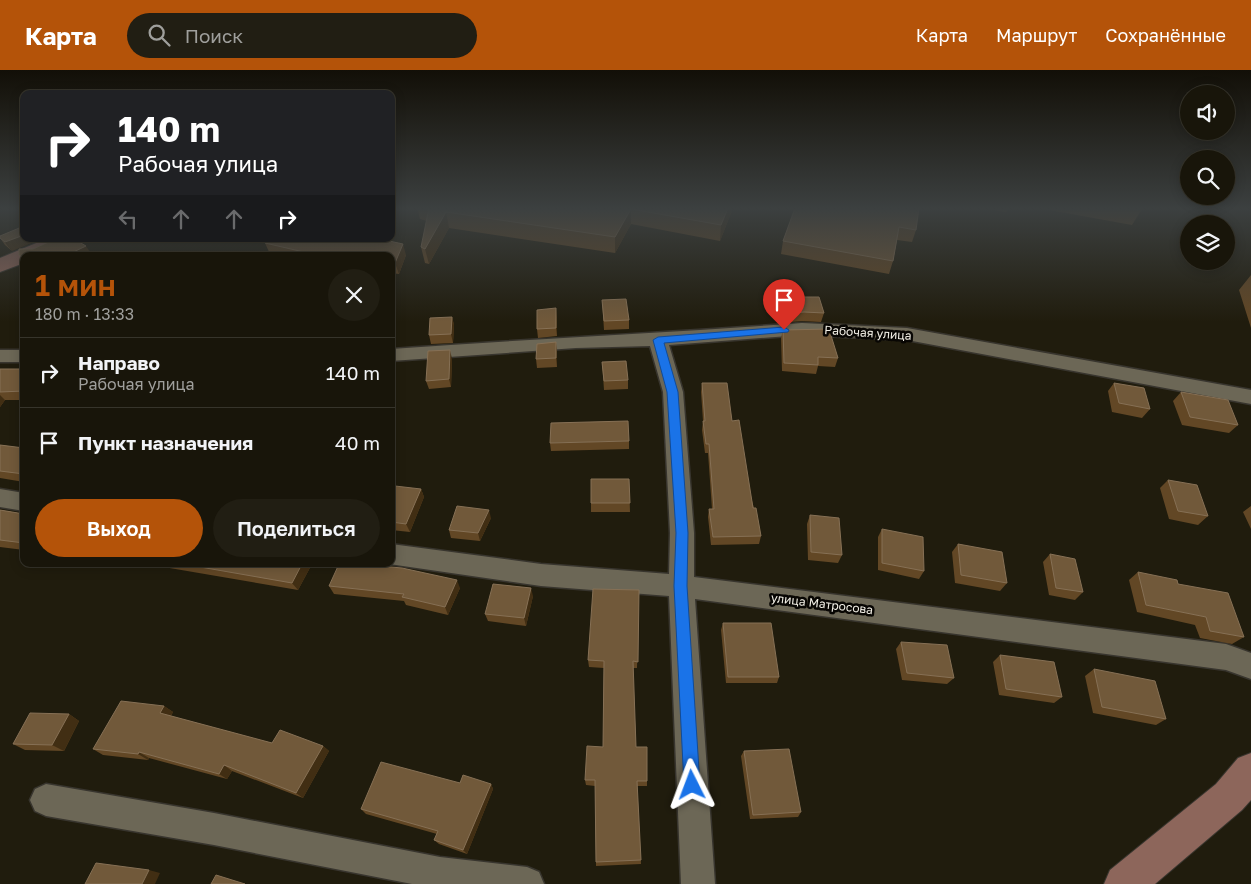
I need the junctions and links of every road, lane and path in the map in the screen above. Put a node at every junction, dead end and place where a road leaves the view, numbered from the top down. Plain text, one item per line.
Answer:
1 (46, 246) edge
2 (32, 252) edge
3 (20, 257) edge
4 (0, 266) edge
5 (658, 340) junction
6 (395, 355) edge
7 (0, 356) edge
8 (20, 356) edge
9 (1251, 397) edge
10 (0, 498) edge
11 (20, 501) edge
12 (395, 555) edge
13 (680, 586) junction
14 (1251, 666) edge
15 (1251, 771) edge
16 (46, 800) dead end
17 (527, 884) edge
18 (698, 884) edge
19 (1124, 884) edge

1 - 2 street
3 - 4 street
5 - 6 street, Рабочая улица
5 - 9 street, Рабочая улица
5 - 13 street
7 - 8 street
10 - 11 street
12 - 13 street, улица Матросова
13 - 14 street, улица Матросова
13 - 18 street
15 - 19 street
16 - 17 street

